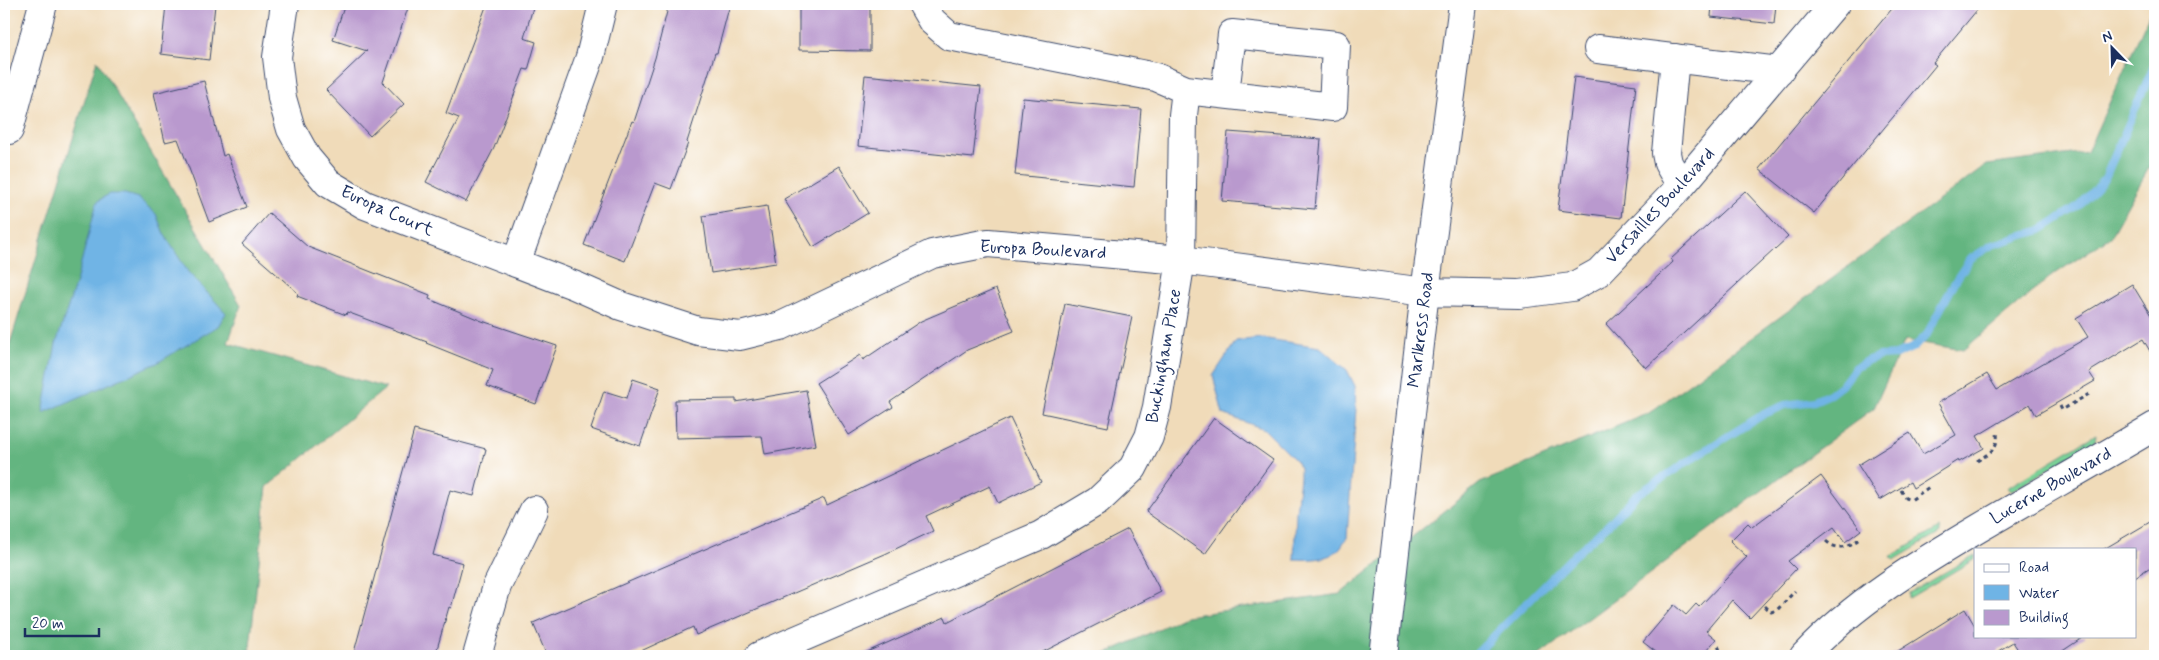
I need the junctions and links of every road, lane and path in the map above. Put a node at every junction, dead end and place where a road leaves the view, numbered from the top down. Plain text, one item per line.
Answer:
1 (43, 4) edge
2 (285, 4) edge
3 (602, 4) edge
4 (922, 4) edge
5 (1463, 4) edge
6 (1835, 4) edge
7 (1598, 49) dead end
8 (1675, 58) junction
9 (1780, 70) junction
10 (1186, 90) junction
11 (1224, 94) dead end
12 (4, 128) edge
13 (1681, 186) junction
14 (1181, 260) junction
15 (516, 263) junction
16 (1425, 292) junction
17 (621, 306) joint
18 (2089, 394) dead end
19 (2060, 406) dead end
20 (2155, 426) edge
21 (1997, 434) dead end
22 (1977, 461) dead end
23 (1928, 487) dead end
24 (1901, 490) dead end
25 (534, 510) dead end
26 (1862, 538) dead end
27 (1826, 541) dead end
28 (1795, 591) dead end
29 (1765, 606) dead end
30 (1718, 646) dead end
31 (481, 653) edge
32 (760, 656) edge
33 (1383, 656) edge
34 (1722, 656) edge
35 (1804, 656) edge

1 - 12 street
2 - 15 street, Europa Court
3 - 15 street
4 - 10 street
5 - 16 street, Marlkress Road
6 - 9 street, Versailles Boulevard
7 - 8 street
8 - 9 street
8 - 13 street
9 - 13 street, Versailles Boulevard
10 - 11 street
10 - 14 street, Buckingham Place
13 - 16 street, Versailles Boulevard
14 - 16 street, Europa Boulevard
14 - 17 street, Europa Boulevard
14 - 32 street, Buckingham Place
15 - 17 street, Europa Court
16 - 33 street, Marlkress Road
18 - 19 path
20 - 35 street, Lucerne Boulevard
21 - 22 path
23 - 24 path
25 - 31 street
26 - 27 path
28 - 29 path
30 - 34 path

